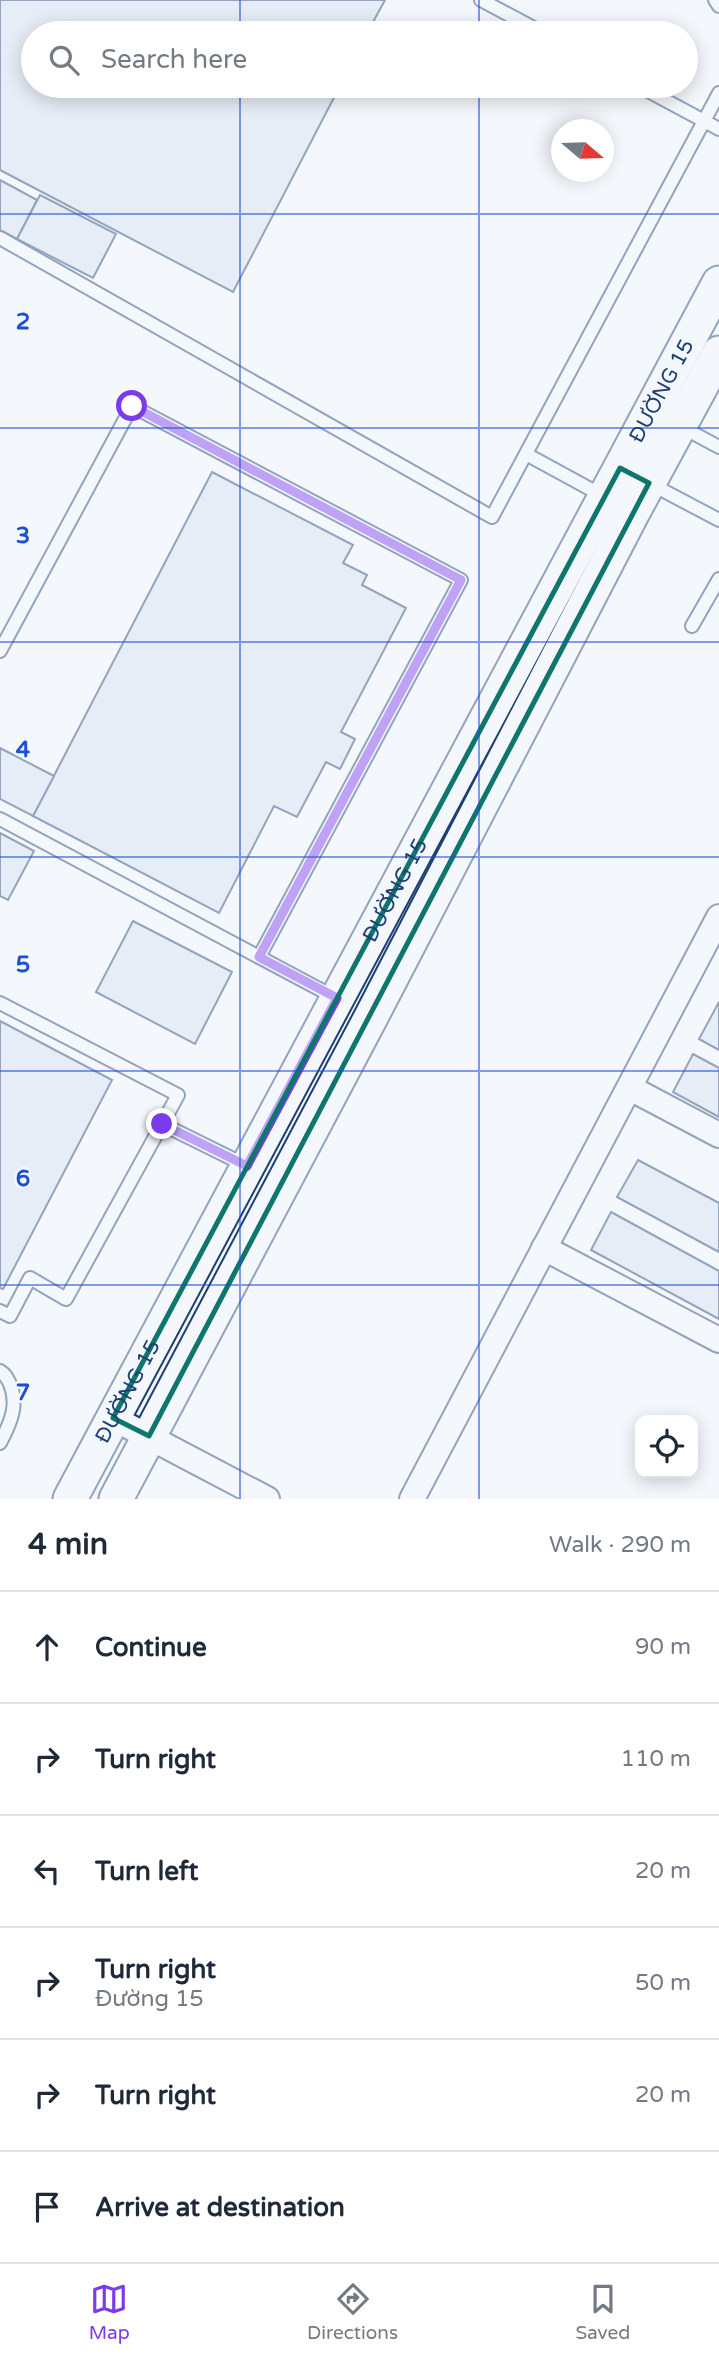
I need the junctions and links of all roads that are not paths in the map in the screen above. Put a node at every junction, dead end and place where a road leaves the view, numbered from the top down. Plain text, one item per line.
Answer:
1 (481, 0) edge
2 (715, 0) edge
3 (719, 6) edge
4 (520, 21) edge
5 (719, 93) edge
6 (661, 98) edge
7 (704, 121) junction
8 (719, 130) edge
9 (0, 238) edge
10 (719, 283) edge
11 (719, 353) edge
12 (680, 426) junction
13 (719, 447) edge
14 (526, 454) junction
15 (635, 475) junction
16 (605, 497) junction
17 (719, 520) edge
18 (719, 579) edge
19 (692, 626) dead end
20 (0, 651) edge
21 (0, 819) edge
22 (716, 930) edge
23 (259, 957) junction
24 (337, 998) junction
25 (0, 1003) edge
26 (630, 1088) junction
27 (162, 1124) junction
28 (719, 1135) edge
29 (247, 1166) junction
30 (544, 1248) junction
31 (0, 1311) edge
32 (719, 1340) edge
33 (0, 1371) edge
34 (113, 1418) junction
35 (149, 1436) junction
36 (0, 1443) edge
37 (70, 1499) edge
38 (116, 1499) edge
39 (267, 1499) edge
40 (412, 1499) edge

1 - 4 lane
2 - 3 lane
5 - 7 lane
6 - 7 lane
7 - 8 lane
7 - 14 lane
9 - 14 lane
10 - 15 street, ĐƯỜNG 15
11 - 12 street, ĐƯỜNG 15
12 - 13 lane
12 - 15 street, ĐƯỜNG 15
14 - 16 lane
15 - 16 street, ĐƯỜNG 15
15 - 17 lane
15 - 35 street, ĐƯỜNG 15
16 - 24 street, ĐƯỜNG 15
18 - 19 lane
20 - 23 lane
21 - 23 lane
22 - 26 street
23 - 24 lane
24 - 29 street, ĐƯỜNG 15
25 - 27 lane
26 - 28 street
26 - 30 street
27 - 29 lane
27 - 31 lane
29 - 34 street, ĐƯỜNG 15
30 - 32 street
30 - 40 street
33 - 36 lane
34 - 35 street
34 - 37 street, ĐƯỜNG 15
35 - 38 street, ĐƯỜNG 15
35 - 39 street

